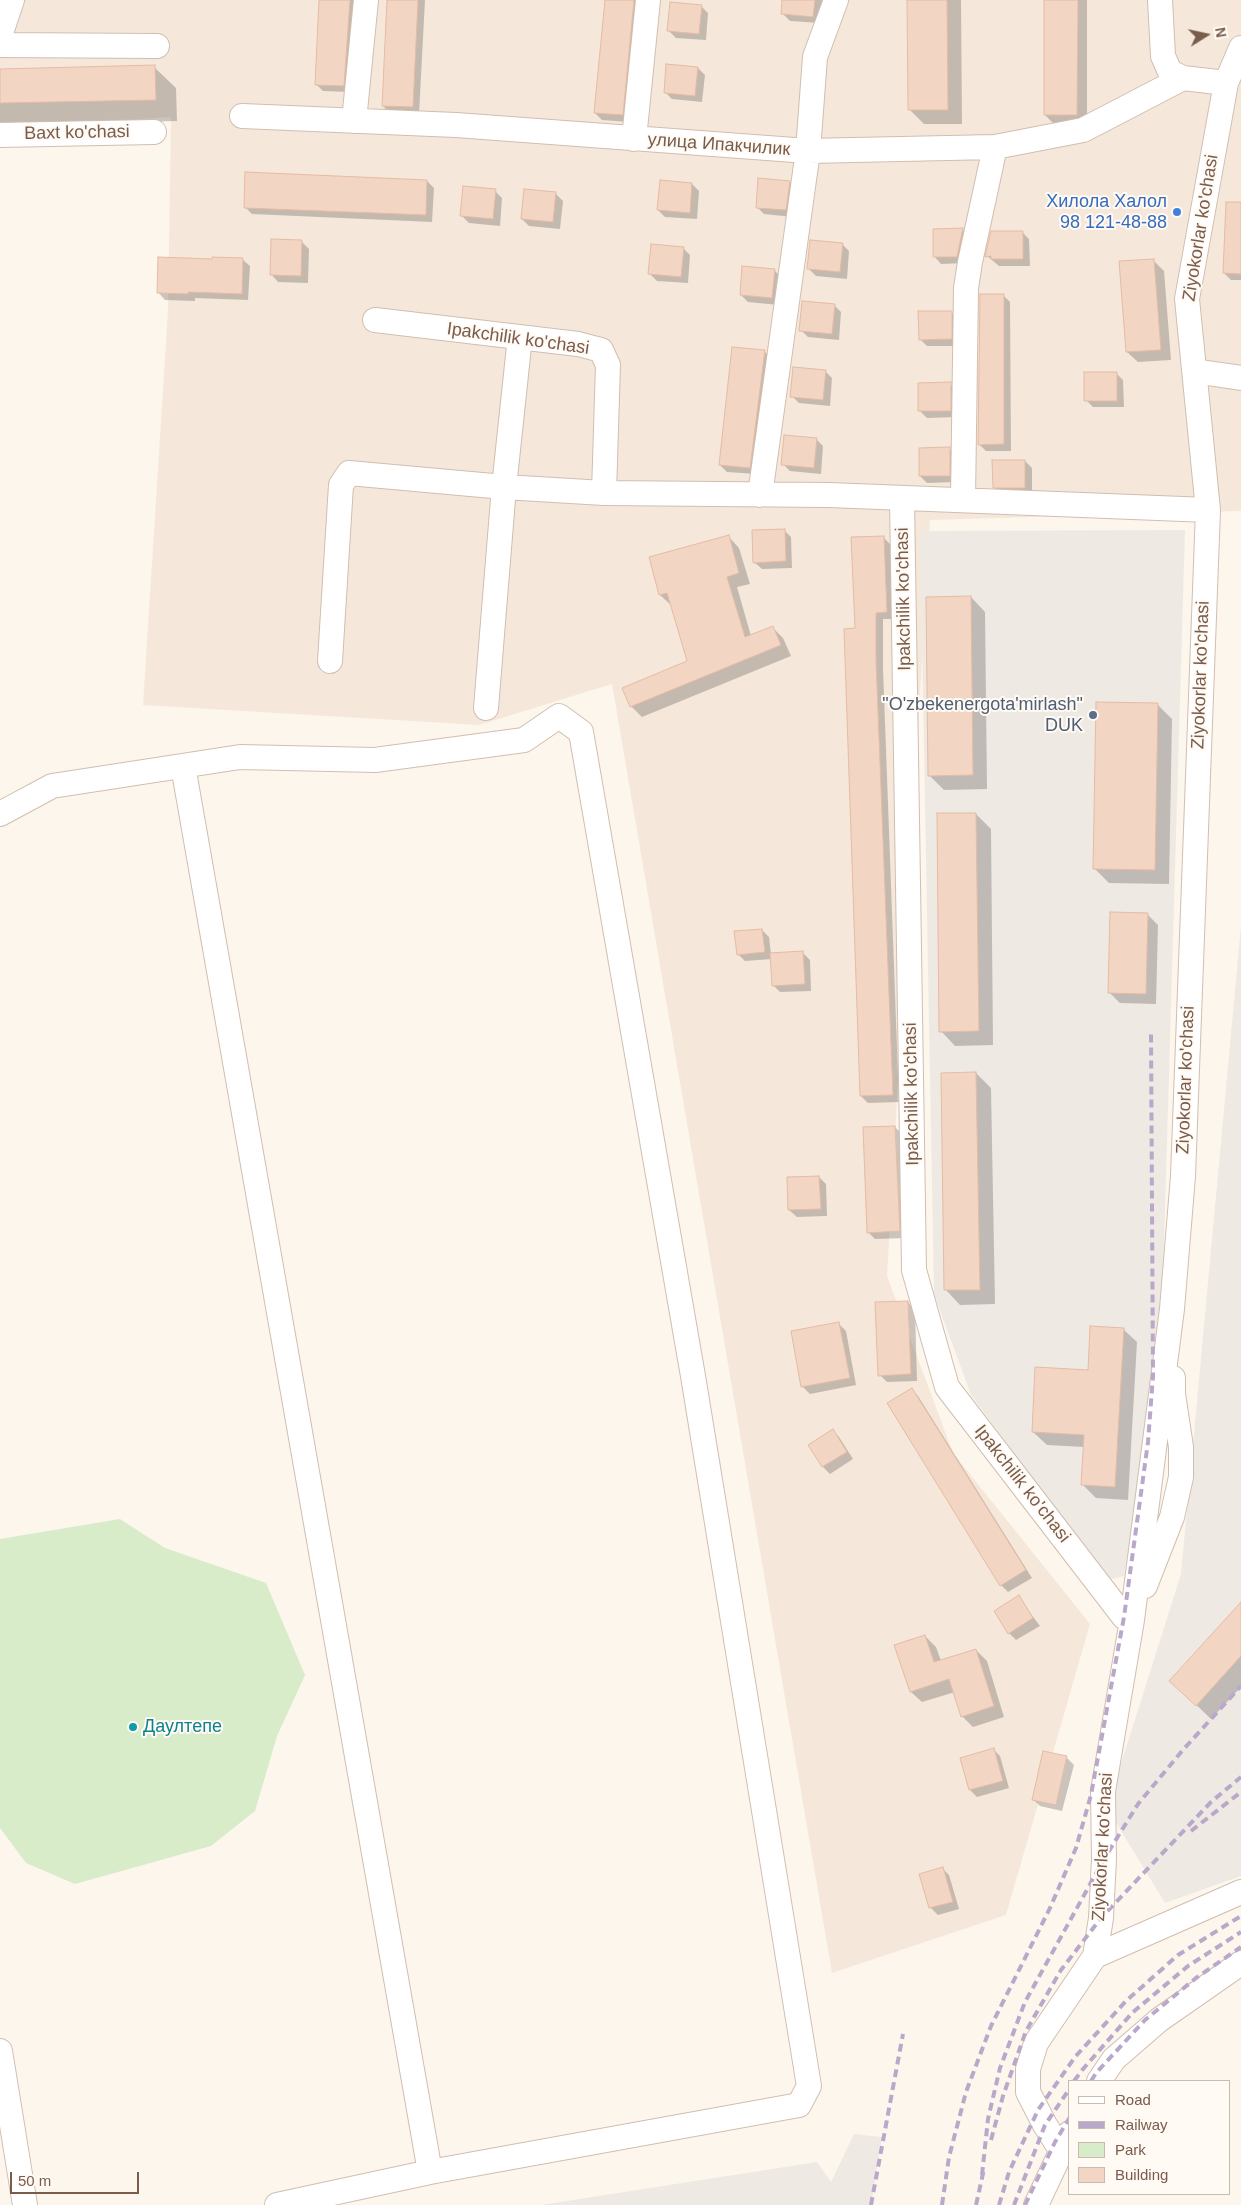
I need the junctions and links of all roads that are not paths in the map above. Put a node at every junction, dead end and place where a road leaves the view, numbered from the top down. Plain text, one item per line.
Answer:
1 (12, 0) edge
2 (366, 0) edge
3 (648, 0) edge
4 (836, 0) edge
5 (1160, 0) edge
6 (0, 36) edge
7 (0, 45) edge
8 (157, 46) dead end
9 (1241, 48) edge
10 (1183, 78) junction
11 (1226, 83) junction
12 (242, 116) dead end
13 (354, 120) junction
14 (154, 132) dead end
15 (0, 135) edge
16 (634, 140) junction
17 (995, 147) junction
18 (808, 151) junction
19 (375, 320) dead end
20 (520, 337) junction
21 (1194, 371) junction
22 (1241, 378) edge
23 (504, 487) junction
24 (604, 493) junction
25 (760, 495) junction
26 (902, 498) junction
27 (963, 500) junction
28 (1208, 510) junction
29 (330, 661) dead end
30 (486, 708) dead end
31 (183, 766) junction
32 (0, 814) edge
33 (1132, 1620) junction
34 (1241, 1892) edge
35 (1095, 1956) junction
36 (1241, 1963) edge
37 (0, 2051) edge
38 (1100, 2080) edge
39 (1066, 2141) edge
40 (430, 2172) junction
41 (25, 2205) edge
42 (277, 2205) edge
43 (1036, 2205) edge

1 - 6 street
2 - 13 street
3 - 16 street
4 - 18 street
5 - 10 street
7 - 8 street
9 - 11 street, Ziyokorlar ko'chasi
10 - 11 street
10 - 17 street, улица Ипакчилик
11 - 21 street, Ziyokorlar ko'chasi
12 - 13 street, улица Ипакчилик
13 - 16 street, улица Ипакчилик
14 - 15 street, Baxt ko'chasi
16 - 18 street, улица Ипакчилик
17 - 18 street, улица Ипакчилик
17 - 27 street
18 - 25 street
19 - 20 street, Ipakchilik ko'chasi
20 - 23 street
20 - 24 street, Ipakchilik ko'chasi
21 - 22 street
21 - 28 street, Ziyokorlar ko'chasi
23 - 24 street
23 - 29 street
23 - 30 street
24 - 25 street
25 - 26 street
26 - 27 street
26 - 33 street, Ipakchilik ko'chasi
27 - 28 street
28 - 33 street, Ziyokorlar ko'chasi
31 - 32 street
31 - 40 street
31 - 40 street
33 - 35 street, Ziyokorlar ko'chasi
34 - 35 street
35 - 39 street
36 - 38 street
37 - 41 street
39 - 43 street
40 - 42 street

